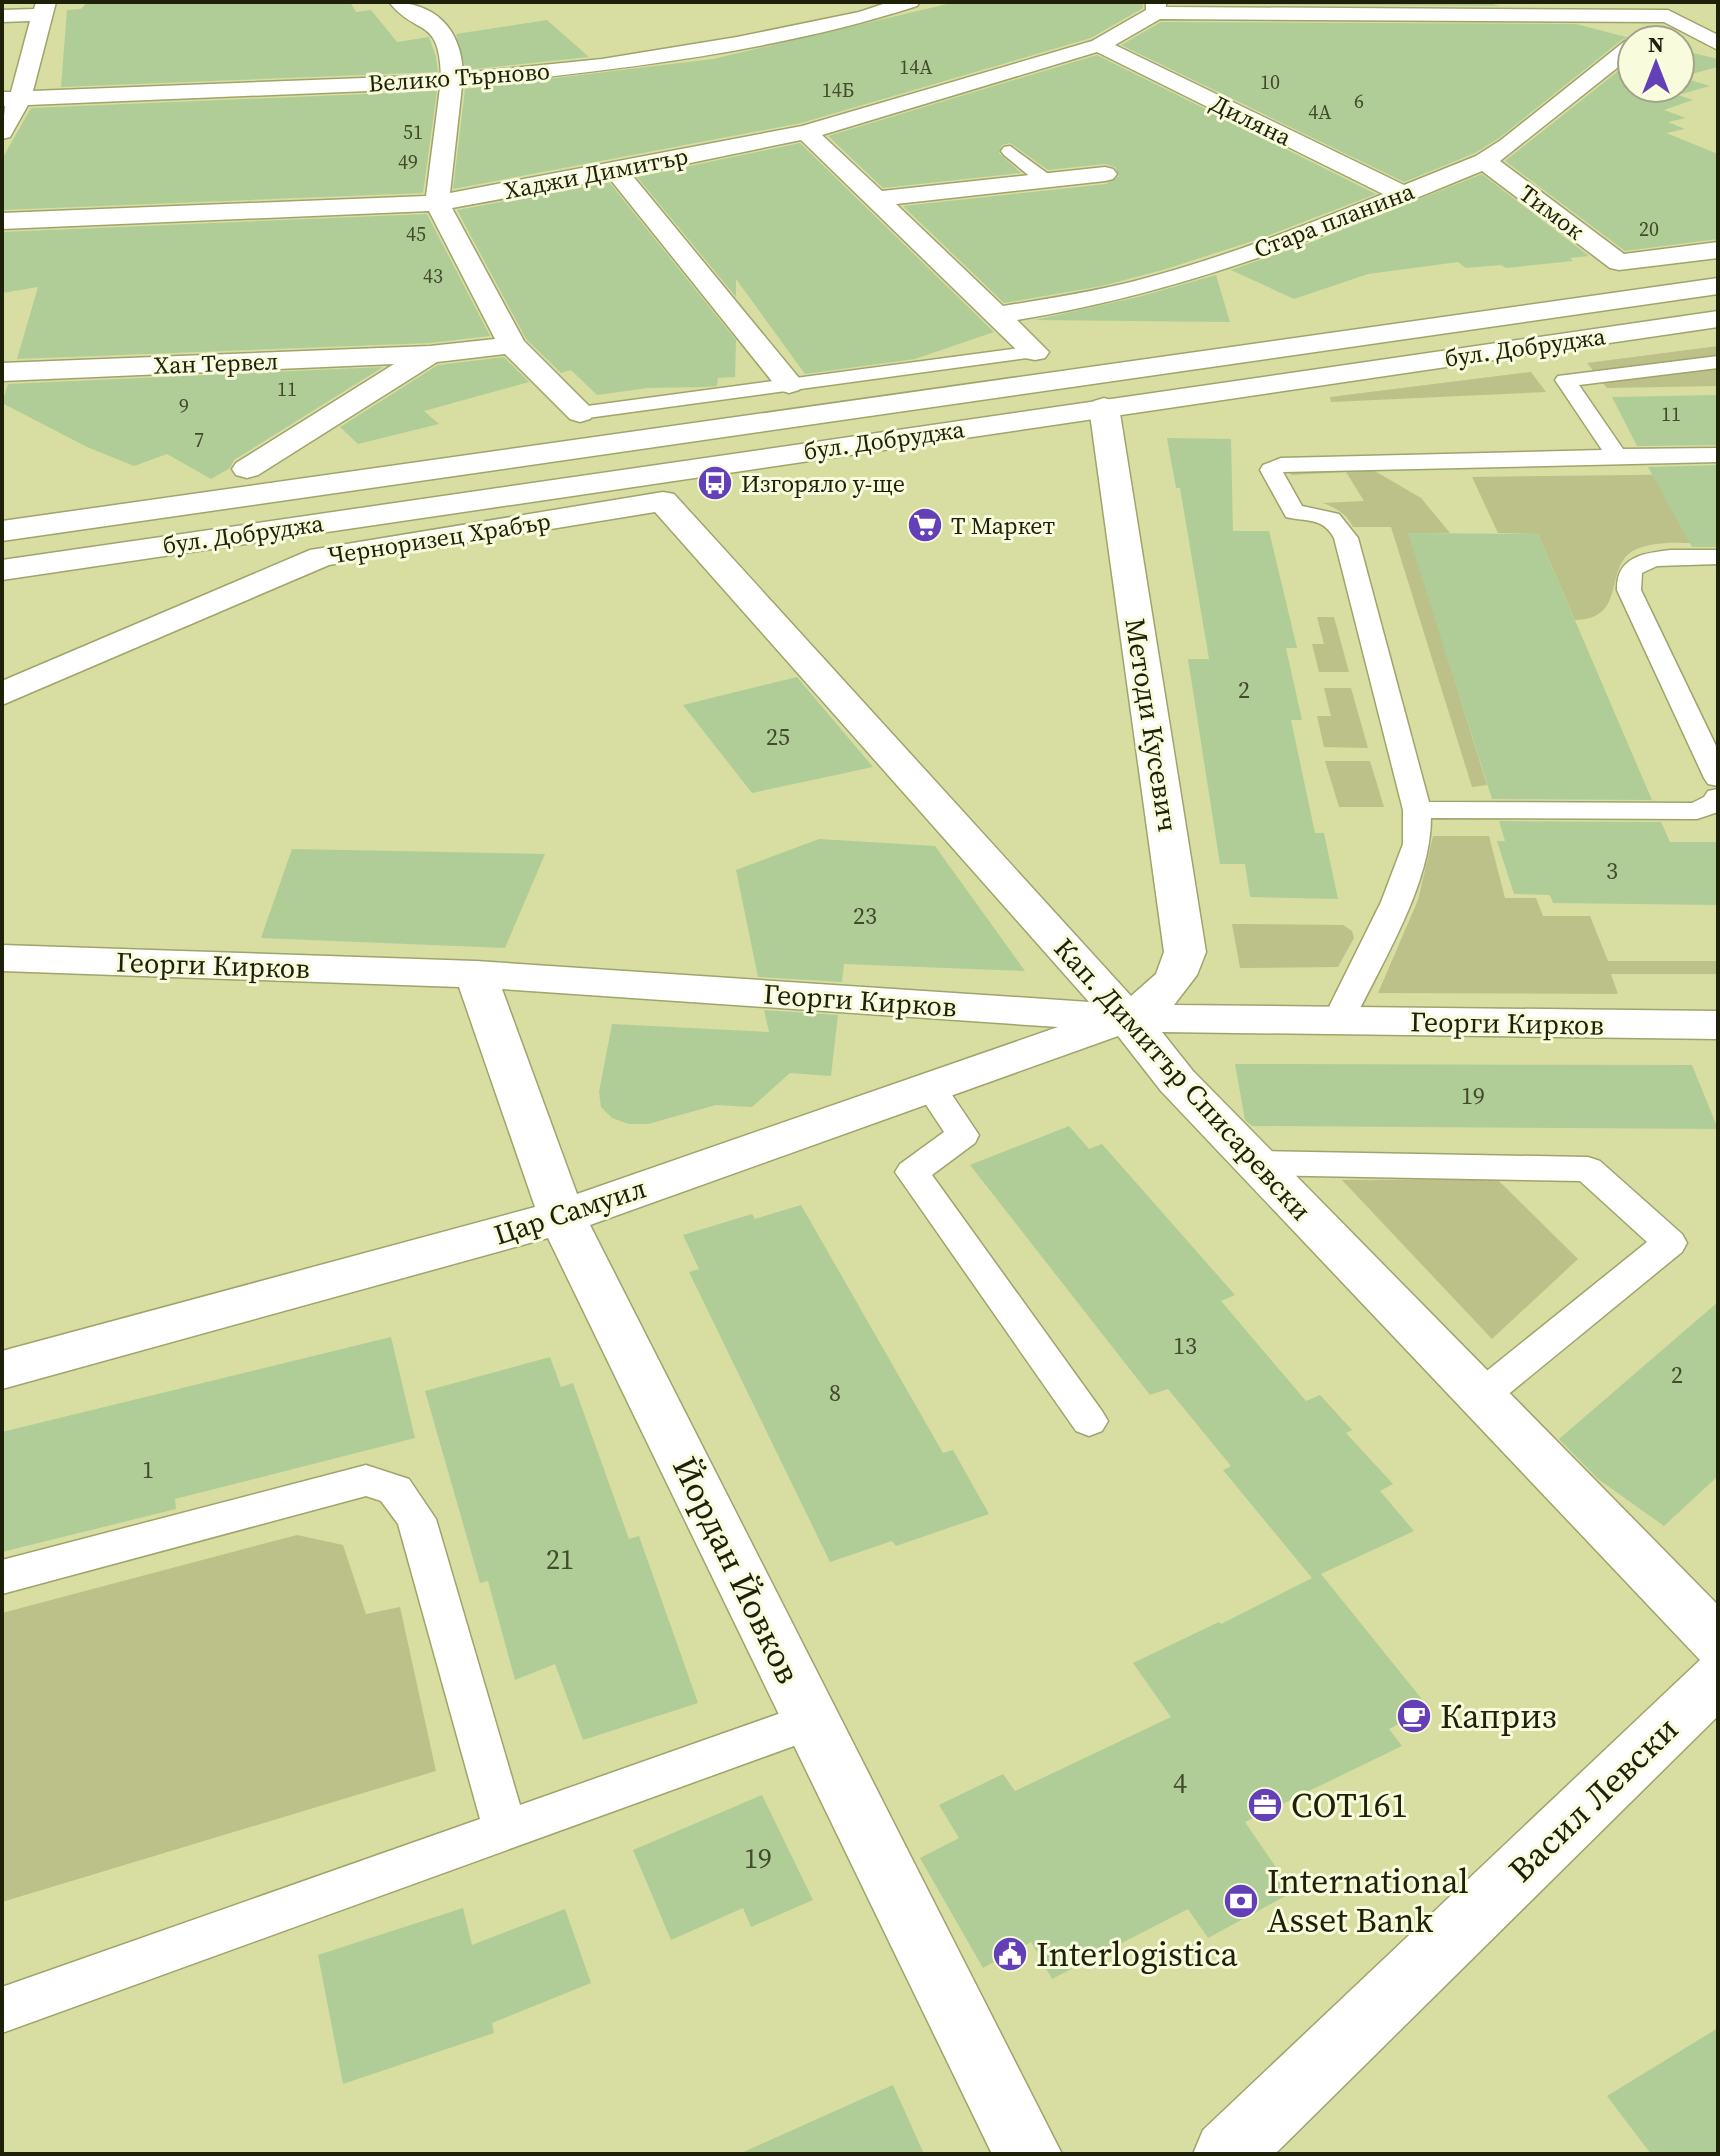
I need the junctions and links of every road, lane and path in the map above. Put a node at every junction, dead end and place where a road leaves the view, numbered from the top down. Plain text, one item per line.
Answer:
1 (399, 2) edge
2 (910, 2) edge
3 (45, 8) edge
4 (1156, 8) edge
5 (1706, 11) dead end
6 (2, 16) edge
7 (1668, 16) junction
8 (1658, 24) edge
9 (1718, 44) edge
10 (1099, 45) junction
11 (1616, 58) edge
12 (452, 81) junction
13 (11, 99) edge
14 (2, 132) edge
15 (806, 132) junction
16 (1010, 151) dead end
17 (1484, 161) junction
18 (616, 171) junction
19 (1105, 174) dead end
20 (1045, 180) junction
21 (1403, 194) junction
22 (877, 199) junction
23 (437, 203) junction
24 (2, 221) edge
25 (1718, 250) edge
26 (1718, 286) edge
27 (998, 315) junction
28 (1718, 319) edge
29 (512, 345) junction
30 (1035, 352) joint
31 (430, 354) junction
32 (1718, 362) edge
33 (2, 372) edge
34 (789, 384) junction
35 (1104, 407) junction
36 (580, 413) joint
37 (1718, 455) edge
38 (1617, 456) junction
39 (247, 469) dead end
40 (663, 501) joint
41 (2, 531) edge
42 (1718, 557) edge
43 (2, 570) edge
44 (2, 694) edge
45 (1718, 778) edge
46 (1718, 797) edge
47 (1417, 810) junction
48 (2, 958) edge
49 (476, 974) junction
50 (1127, 1018) junction
51 (1338, 1021) junction
52 (1718, 1025) edge
53 (931, 1088) junction
54 (1256, 1163) junction
55 (562, 1217) junction
56 (2, 1370) edge
57 (1481, 1396) junction
58 (1089, 1421) dead end
59 (2, 1577) edge
60 (1718, 1642) edge
61 (1718, 1678) edge
62 (812, 1721) junction
63 (505, 1829) junction
64 (2, 2010) edge
65 (1028, 2154) edge
66 (1227, 2154) edge

1 - 12 street
2 - 12 street, Велико Търново
3 - 6 street
3 - 13 street
4 - 7 street
4 - 10 street, Хаджи Димитър
5 - 7 street
7 - 8 street
7 - 9 street
10 - 15 street, Хаджи Димитър
10 - 21 street, Диляна
11 - 17 street, Стара планина
12 - 13 street, Велико Търново
12 - 23 street
13 - 14 street
15 - 18 street, Хаджи Димитър
15 - 22 street
16 - 20 lane
17 - 21 street, Стара планина
17 - 25 street, Тимок
18 - 23 street, Хаджи Димитър
18 - 34 street
19 - 20 street
20 - 22 street
21 - 27 street, Стара планина
22 - 27 street
23 - 24 street, Хаджи Димитър
23 - 29 street
26 - 41 street, бул. Добруджа
27 - 30 street
28 - 35 street, бул. Добруджа
29 - 31 street, Хан Тервел
29 - 36 street
30 - 34 lane
31 - 33 street, Хан Тервел
31 - 39 street, Хан Тервел
32 - 38 lane
34 - 36 lane
35 - 43 street, бул. Добруджа
35 - 50 street, Методи Кусевич
37 - 38 lane
38 - 47 lane
40 - 44 street, Черноризец Храбър
40 - 50 street, Кап. Димитър Списаревски
42 - 45 lane
46 - 47 lane
47 - 51 lane
48 - 49 street, Георги Кирков
49 - 50 street, Георги Кирков
49 - 55 street, Йордан Йовков
50 - 51 street, Георги Кирков
50 - 53 street, Цар Самуил
50 - 54 street, Кап. Димитър Списаревски
51 - 52 street, Георги Кирков
53 - 55 street, Цар Самуил
53 - 58 lane
54 - 57 street, Кап. Димитър Списаревски
54 - 57 lane
55 - 56 street, Цар Самуил
55 - 62 street, Йордан Йовков
57 - 60 street, Кап. Димитър Списаревски
59 - 63 lane
61 - 66 street, Васил Левски
62 - 63 lane
62 - 65 street, Йордан Йовков
63 - 64 lane

